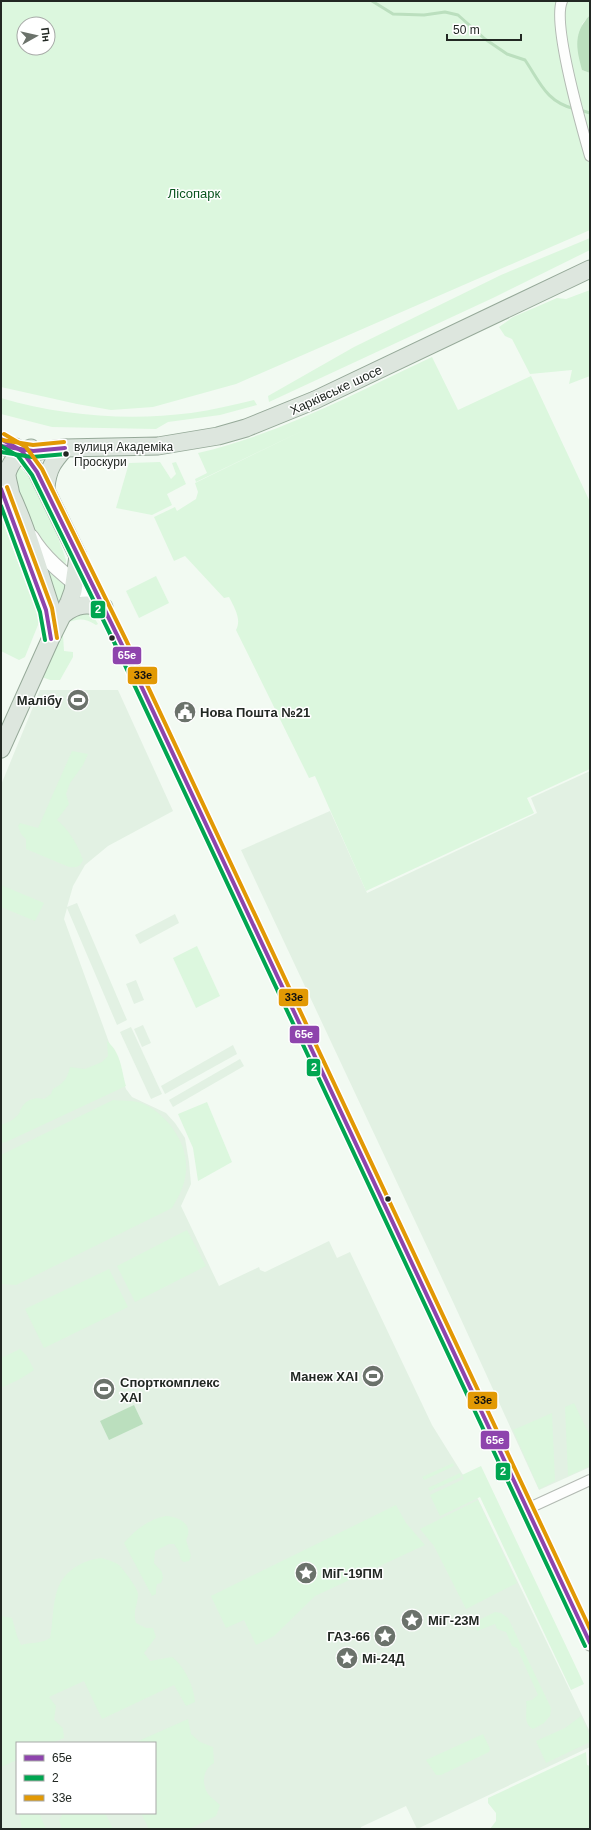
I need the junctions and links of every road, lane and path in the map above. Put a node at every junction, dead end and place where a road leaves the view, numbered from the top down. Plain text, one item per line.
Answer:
1 (562, 1) edge
2 (590, 156) edge
3 (590, 269) edge
4 (1, 434) edge
5 (1, 439) edge
6 (1, 446) edge
7 (58, 447) junction
8 (22, 452) junction
9 (1, 475) edge
10 (46, 487) junction
11 (5, 490) edge
12 (22, 522) junction
13 (78, 556) junction
14 (75, 582) junction
15 (104, 607) junction
16 (64, 614) junction
17 (51, 639) junction
18 (1, 749) edge
19 (590, 1480) edge
20 (527, 1509) junction
21 (590, 1643) edge

1 - 2 street
3 - 7 main road, Харківське шосе
4 - 7 main road, Харківське шосе
5 - 8 main road
6 - 8 main road, Харківське шосе
7 - 8 main road, Харківське шосе
7 - 10 main road
8 - 10 main road
8 - 11 main road
9 - 11 main road
10 - 13 main road
11 - 12 main road
11 - 17 main road
12 - 14 street
12 - 17 main road
13 - 14 main road
13 - 15 street
14 - 15 street
14 - 16 main road
15 - 16 main road
15 - 20 street
16 - 17 main road
17 - 18 main road
19 - 20 street
20 - 21 street

